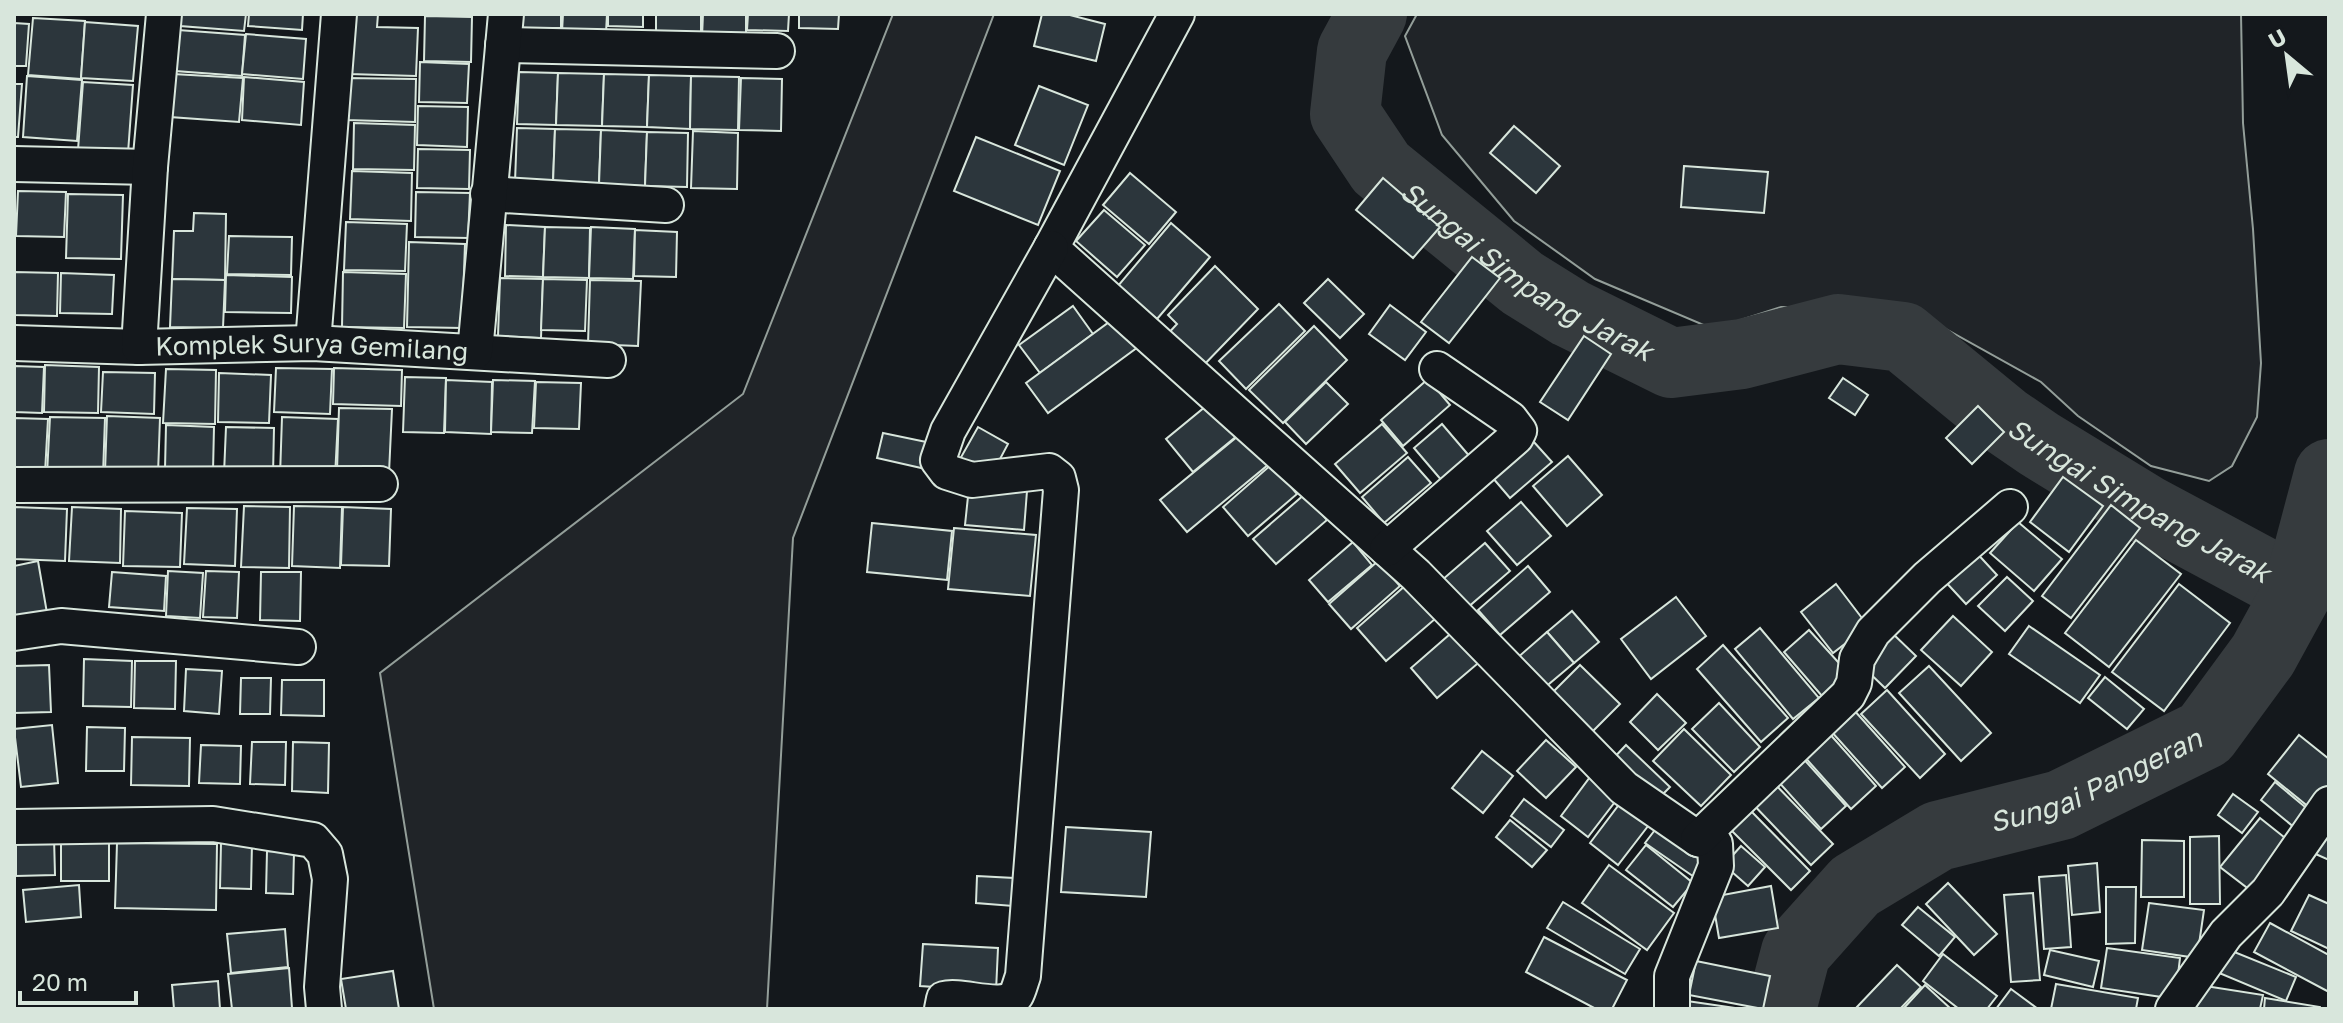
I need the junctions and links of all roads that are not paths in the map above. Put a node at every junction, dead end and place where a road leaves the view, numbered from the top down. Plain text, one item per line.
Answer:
1 (164, 14) edge
2 (339, 14) edge
3 (1177, 14) edge
4 (505, 30) edge
5 (777, 51) dead end
6 (14, 164) edge
7 (150, 167) junction
8 (488, 194) junction
9 (666, 205) dead end
10 (1051, 248) junction
11 (14, 343) edge
12 (313, 343) junction
13 (139, 347) junction
14 (475, 352) junction
15 (608, 360) dead end
16 (1437, 369) dead end
17 (380, 484) dead end
18 (14, 485) edge
19 (2010, 507) dead end
20 (1387, 549) junction
21 (14, 633) edge
22 (298, 647) dead end
23 (2329, 804) edge
24 (14, 827) edge
25 (1698, 839) junction
26 (324, 1009) edge
27 (942, 1009) edge
28 (1672, 1009) edge
29 (2173, 1009) edge

1 - 7 street
2 - 12 street
3 - 10 street
4 - 5 street
4 - 8 street
6 - 7 street
7 - 13 street
8 - 9 street
8 - 14 street
10 - 20 street
10 - 27 street
11 - 13 street, Komplek Surya Gemilang
12 - 13 street, Komplek Surya Gemilang
12 - 14 street, Komplek Surya Gemilang
14 - 15 street, Komplek Surya Gemilang
16 - 20 street
17 - 18 street
19 - 25 street
20 - 25 street
21 - 22 street
23 - 29 street
24 - 26 street
25 - 28 street

